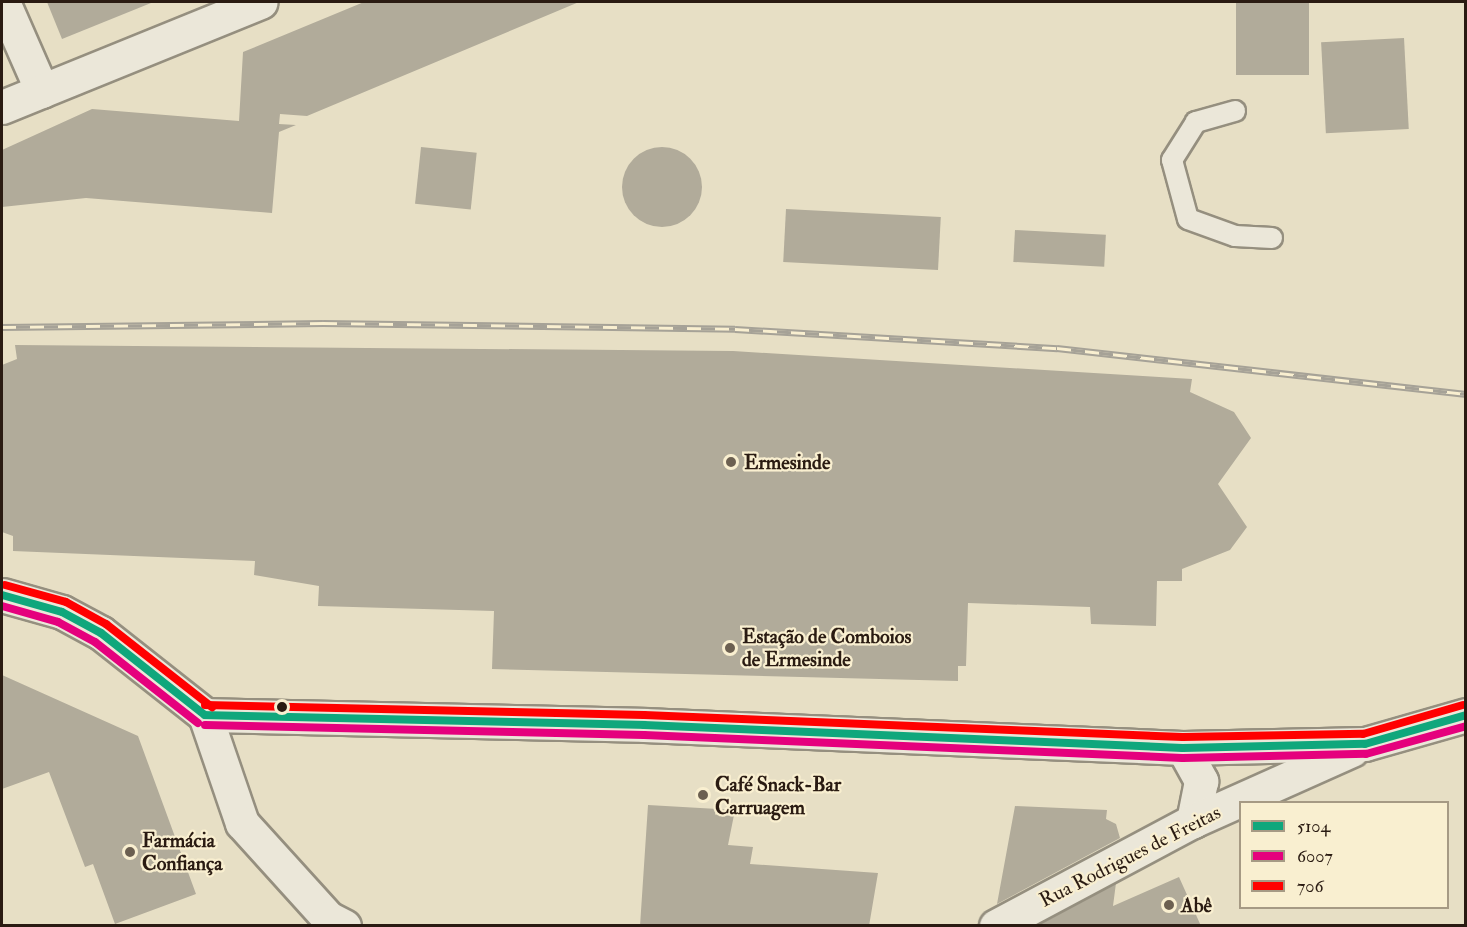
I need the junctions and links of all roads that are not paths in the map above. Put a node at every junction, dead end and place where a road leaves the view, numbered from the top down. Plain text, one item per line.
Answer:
1 (3, 2) edge
2 (261, 2) edge
3 (42, 91) junction
4 (2, 108) edge
5 (1235, 111) dead end
6 (1272, 238) dead end
7 (2, 595) edge
8 (205, 715) junction
9 (1466, 715) edge
10 (1365, 744) junction
11 (1183, 748) junction
12 (1194, 821) junction
13 (344, 926) edge
14 (996, 926) edge

1 - 3 main road
2 - 3 main road
3 - 4 main road
5 - 6 lane
7 - 8 main road
8 - 11 main road, Rua Rodrigues de Freitas
8 - 13 main road
9 - 10 main road, Rua Rodrigues de Freitas
10 - 11 main road, Rua Rodrigues de Freitas
10 - 12 main road, Rua Rodrigues de Freitas
11 - 12 main road
12 - 14 main road, Rua Rodrigues de Freitas

